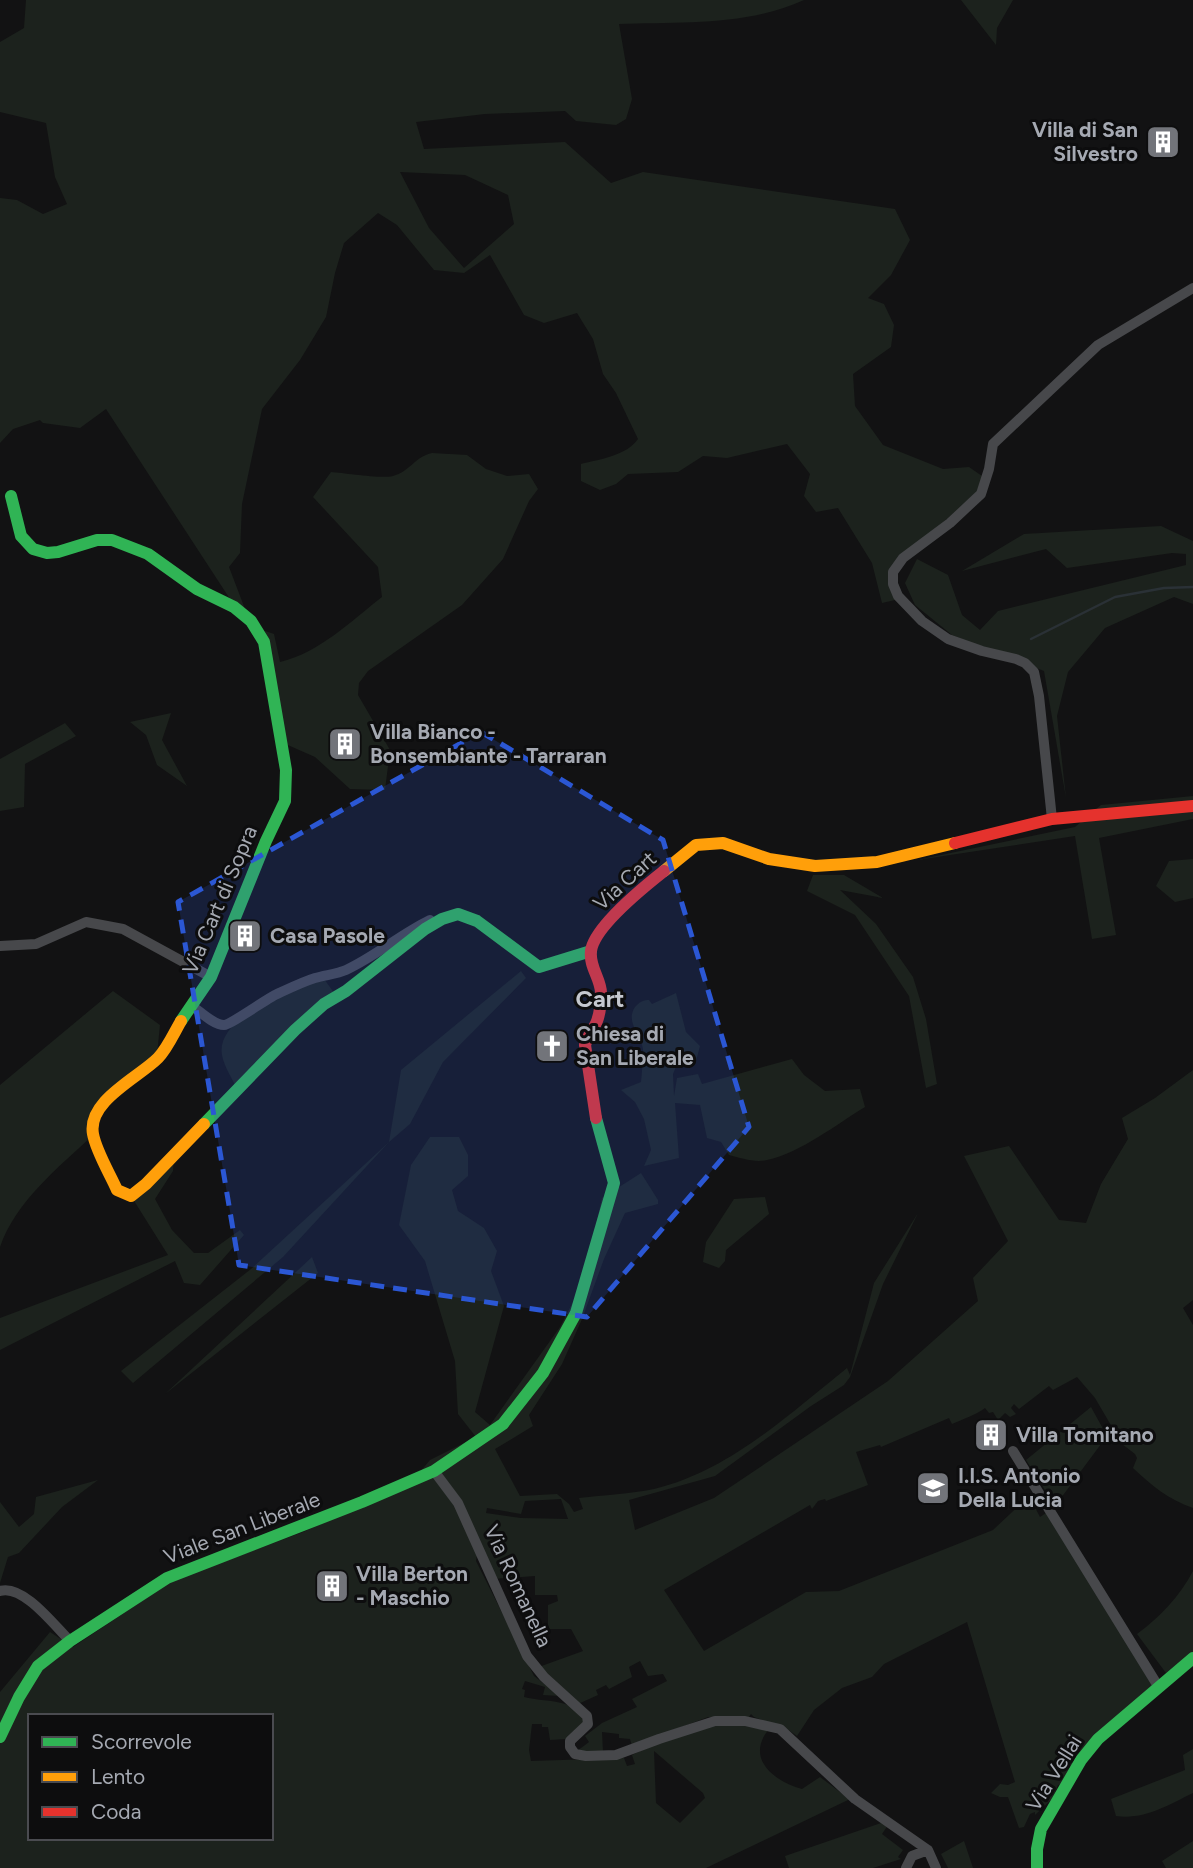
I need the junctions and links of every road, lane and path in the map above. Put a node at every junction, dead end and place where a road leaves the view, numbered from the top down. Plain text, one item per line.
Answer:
1 (1193, 288) edge
2 (11, 496) dead end
3 (1193, 806) edge
4 (1052, 819) junction
5 (458, 914) junction
6 (0, 946) edge
7 (591, 951) junction
8 (211, 977) junction
9 (192, 1006) junction
10 (1013, 1451) dead end
11 (434, 1471) junction
12 (0, 1591) edge
13 (70, 1641) junction
14 (1193, 1658) edge
15 (1158, 1686) junction
16 (0, 1737) edge
17 (928, 1850) junction
18 (906, 1868) edge
19 (936, 1868) edge
20 (1037, 1868) edge

1 - 4 street
2 - 8 street, Via Cart di Sopra
3 - 4 street, Via Cart
4 - 7 street, Via Cart
5 - 7 street
5 - 9 street
5 - 9 street, Via Cart di Sopra
6 - 8 street
7 - 11 street
8 - 9 street, Via Cart di Sopra
10 - 15 street
11 - 13 street, Viale San Liberale
11 - 17 street, Via Romanella
12 - 13 street
13 - 16 street, Viale San Liberale
14 - 15 street, Via Vellai
15 - 20 street, Via Vellai
17 - 18 street
17 - 19 street

